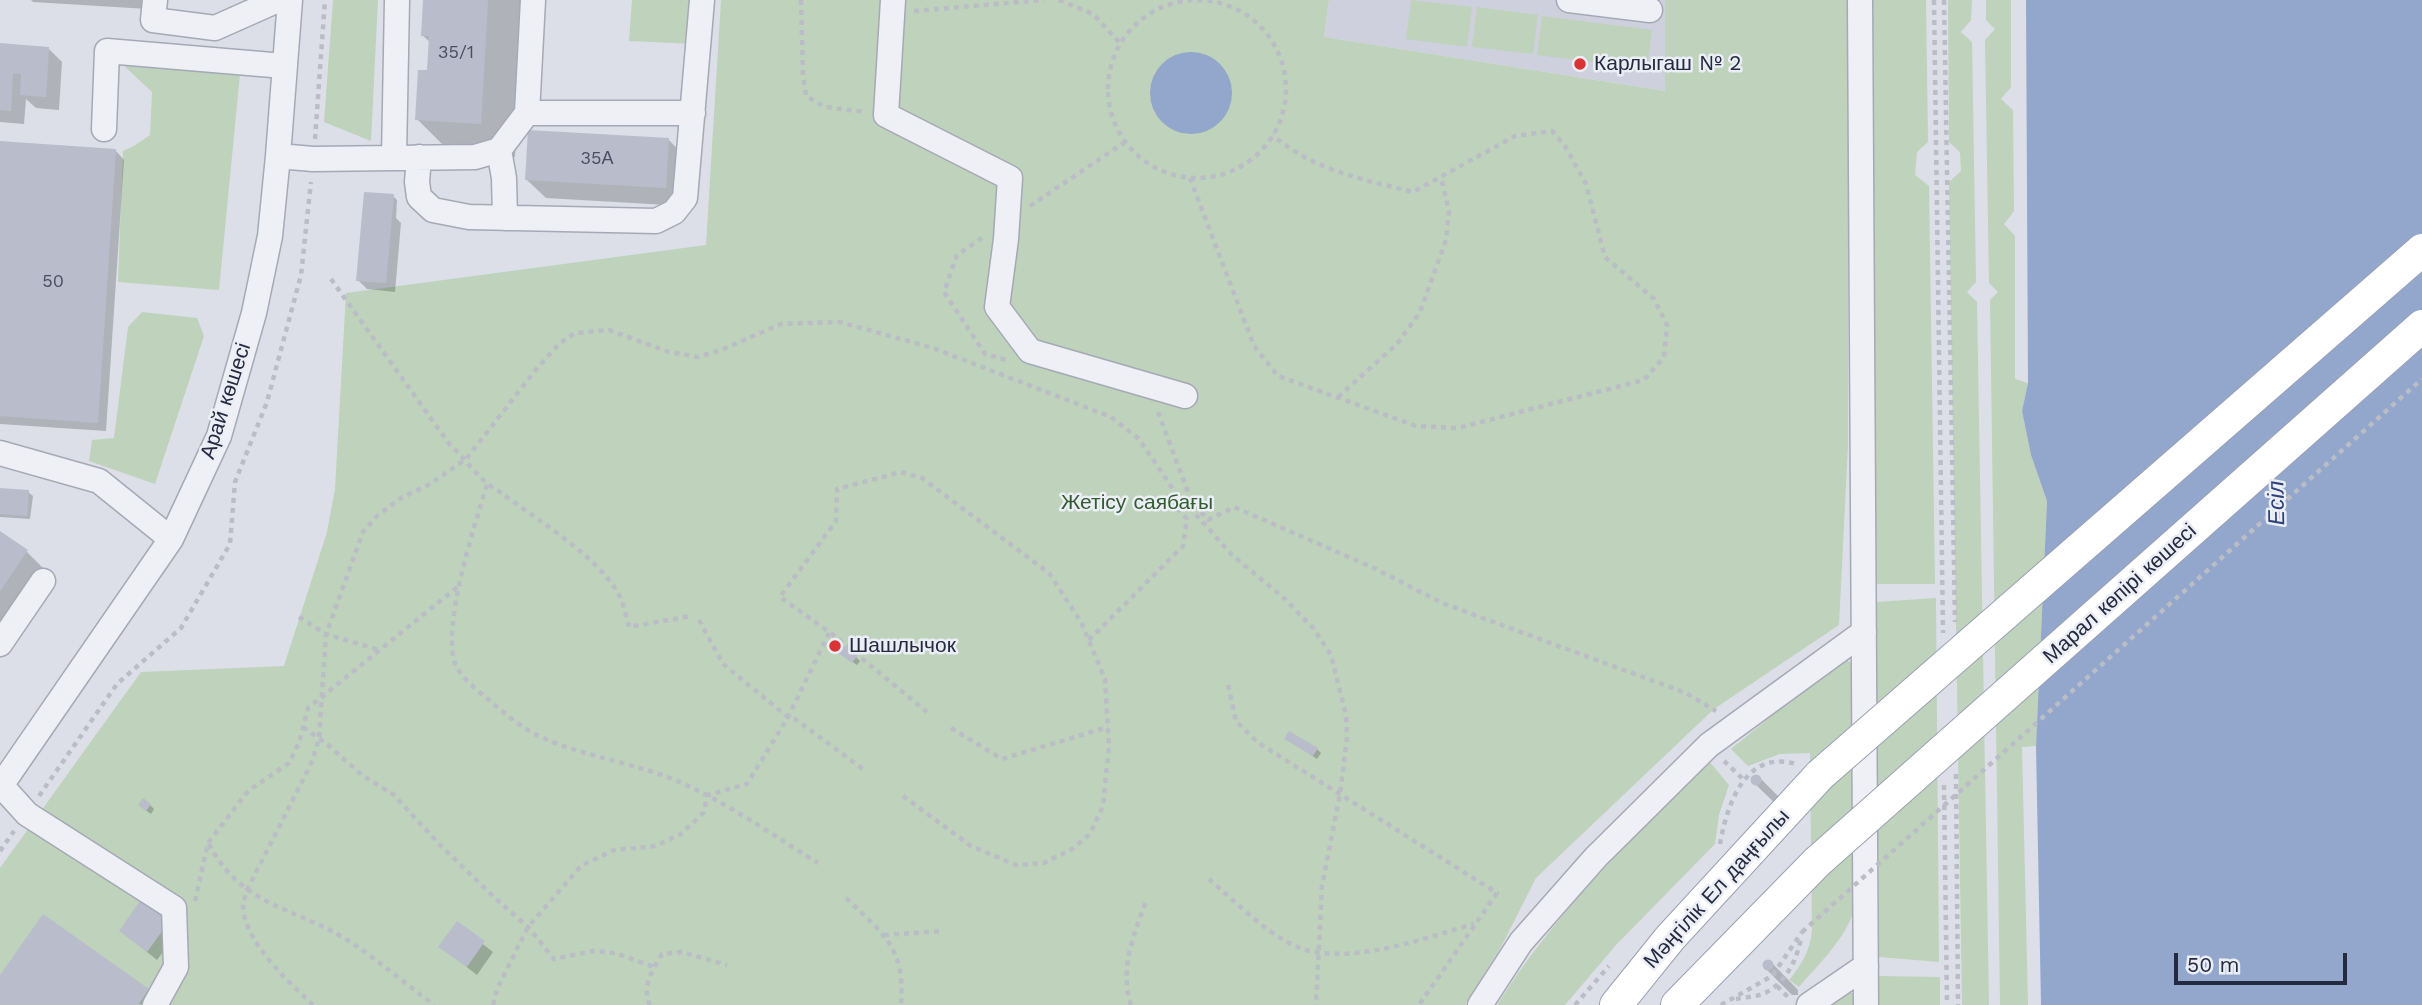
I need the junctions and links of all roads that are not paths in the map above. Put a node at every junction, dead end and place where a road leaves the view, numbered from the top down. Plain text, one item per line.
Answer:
1 (155, 0) edge
2 (278, 0) edge
3 (289, 0) edge
4 (397, 0) edge
5 (533, 0) edge
6 (702, 0) edge
7 (1577, 0) edge
8 (1860, 0) edge
9 (892, 6) edge
10 (1650, 10) dead end
11 (284, 66) junction
12 (527, 113) junction
13 (693, 113) junction
14 (104, 129) dead end
15 (499, 150) junction
16 (278, 156) junction
17 (394, 157) junction
18 (419, 157) junction
19 (505, 218) junction
20 (2422, 250) edge
21 (2422, 326) edge
22 (1185, 396) dead end
23 (0, 453) edge
24 (171, 539) junction
25 (43, 581) dead end
26 (1864, 632) junction
27 (0, 643) edge
28 (0, 786) edge
29 (1866, 966) junction
30 (155, 1005) edge
31 (1480, 1005) edge
32 (1616, 1005) edge
33 (1678, 1005) edge
34 (1809, 1005) edge
35 (1866, 1005) edge

1 - 2 street
3 - 11 street, Арай көшесі
4 - 17 street
5 - 12 street
6 - 13 street
7 - 10 street
8 - 26 street
9 - 22 street
11 - 14 street
11 - 16 street, Арай көшесі
12 - 13 street
12 - 15 street
13 - 19 street
15 - 18 street
15 - 19 street
16 - 17 street
16 - 24 street, Арай көшесі
17 - 18 street
18 - 19 street
20 - 32 main road, Мәңгілік Ел даңғылы, bridge
21 - 33 main road, Марал көпірі көшесі, bridge
23 - 24 street
24 - 28 street, Арай көшесі
25 - 27 street
26 - 29 street
26 - 31 street
28 - 30 street
29 - 34 street
29 - 35 street

